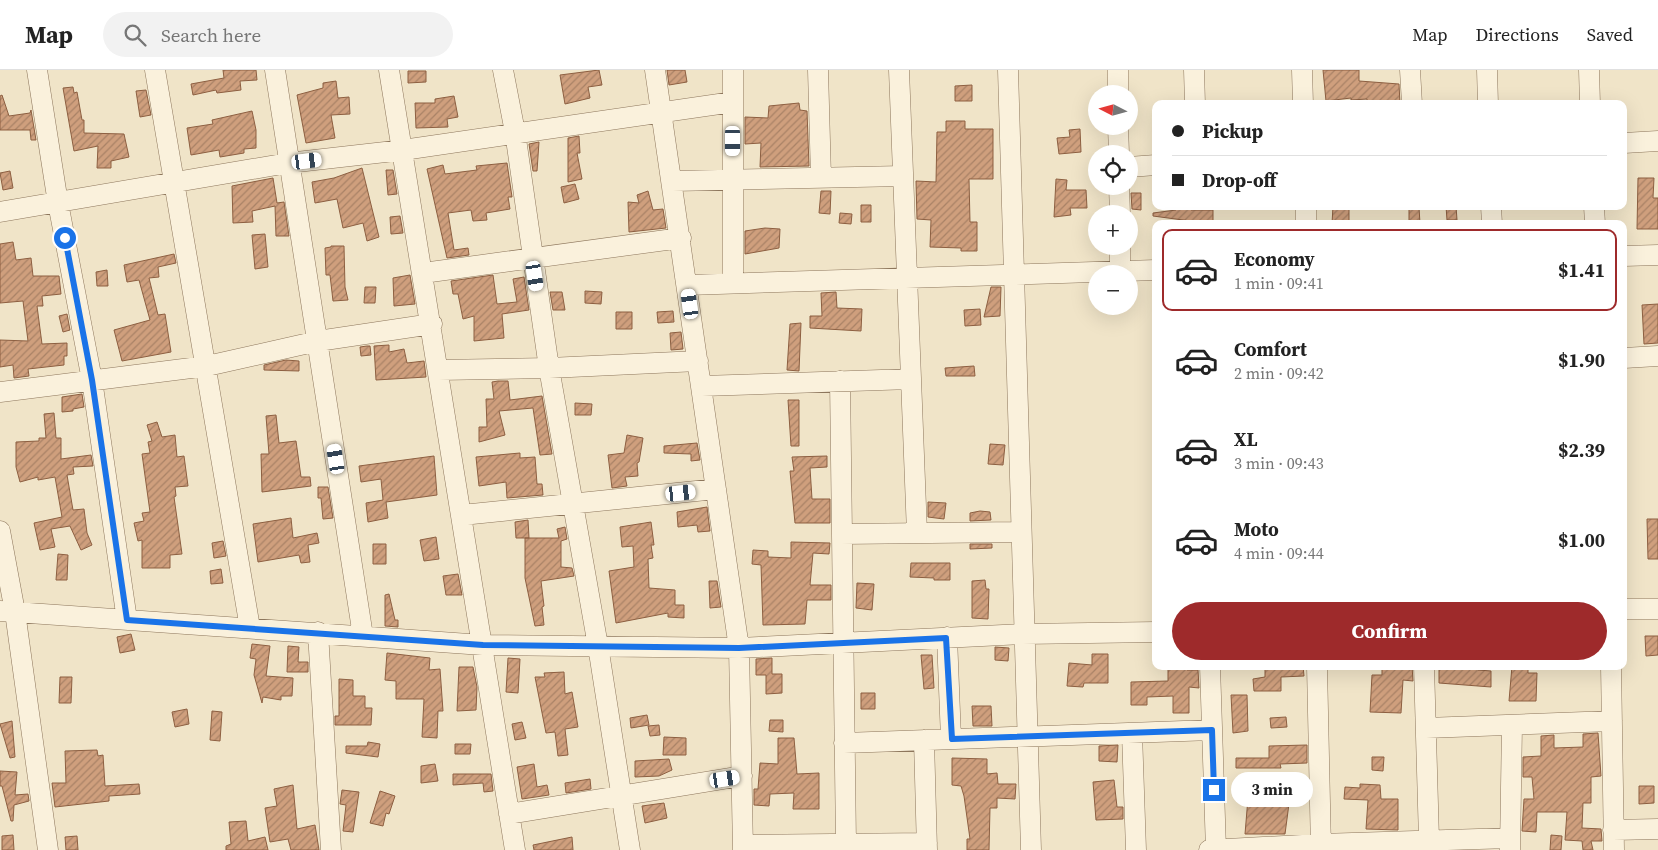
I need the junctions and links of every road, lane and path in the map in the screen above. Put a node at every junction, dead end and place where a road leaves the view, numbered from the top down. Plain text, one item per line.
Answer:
1 (37, 70) edge
2 (155, 70) edge
3 (275, 70) edge
4 (389, 70) edge
5 (503, 70) edge
6 (655, 70) edge
7 (733, 70) edge
8 (818, 70) edge
9 (899, 70) edge
10 (1008, 70) edge
11 (1118, 70) edge
12 (1194, 70) edge
13 (1302, 70) edge
14 (1410, 70) edge
15 (1488, 70) edge
16 (1589, 70) edge
17 (1118, 85) edge
18 (1195, 100) edge
19 (1303, 100) edge
20 (1412, 100) edge
21 (1488, 100) edge
22 (1590, 100) edge
23 (733, 102) junction
24 (663, 112) junction
25 (515, 132) junction
26 (1656, 139) edge
27 (1627, 143) edge
28 (403, 150) junction
29 (288, 163) junction
30 (1152, 165) edge
31 (1138, 166) edge
32 (903, 176) junction
33 (821, 178) junction
34 (733, 180) junction
35 (173, 181) junction
36 (673, 182) junction
37 (58, 202) junction
38 (0, 212) edge
39 (681, 238) junction
40 (1658, 255) edge
41 (1627, 256) edge
42 (532, 258) junction
43 (1138, 270) edge
44 (1152, 270) edge
45 (1088, 272) edge
46 (423, 273) junction
47 (1013, 273) junction
48 (907, 276) junction
49 (733, 282) junction
50 (687, 285) junction
51 (432, 324) junction
52 (318, 341) junction
53 (1658, 356) edge
54 (1627, 358) edge
55 (698, 362) junction
56 (207, 366) junction
57 (549, 368) junction
58 (439, 370) junction
59 (911, 379) junction
60 (92, 380) junction
61 (840, 381) junction
62 (702, 386) junction
63 (0, 392) edge
64 (716, 489) junction
65 (574, 503) junction
66 (462, 514) junction
67 (0, 531) edge
68 (1020, 532) junction
69 (917, 533) junction
70 (842, 534) junction
71 (1627, 609) edge
72 (1658, 609) edge
73 (8, 612) edge
74 (127, 620) junction
75 (250, 628) junction
76 (318, 632) junction
77 (1152, 632) edge
78 (1023, 634) junction
79 (363, 636) junction
80 (946, 638) junction
81 (843, 642) junction
82 (483, 645) junction
83 (598, 646) junction
84 (739, 648) junction
85 (1210, 670) edge
86 (1317, 670) edge
87 (1424, 670) edge
88 (1612, 670) edge
89 (1612, 721) junction
90 (1512, 725) junction
91 (1426, 728) junction
92 (1212, 730) junction
93 (1132, 732) junction
94 (1026, 736) junction
95 (952, 739) junction
96 (924, 740) junction
97 (844, 743) junction
98 (742, 776) junction
99 (621, 796) junction
100 (509, 814) junction
101 (1658, 829) edge
102 (1613, 830) junction
103 (1429, 840) junction
104 (846, 844) junction
105 (1510, 844) edge
106 (743, 847) edge
107 (927, 847) edge
108 (1321, 847) edge
109 (48, 850) edge
110 (331, 850) edge
111 (515, 850) edge
112 (630, 850) edge
113 (1030, 850) edge
114 (1136, 850) edge
115 (1209, 850) edge
116 (1216, 850) edge
117 (1614, 850) edge

1 - 37 street
2 - 35 street
3 - 29 street
4 - 28 street
5 - 25 street
6 - 24 street
7 - 23 street
8 - 33 street
9 - 32 street
10 - 47 street
11 - 17 street
12 - 18 street
13 - 19 street
14 - 20 street
15 - 21 street
16 - 22 street
23 - 24 street
23 - 34 street
24 - 25 street
24 - 36 street
25 - 28 street
25 - 42 street
26 - 27 street
28 - 29 street
28 - 46 street
29 - 35 street
29 - 52 street
30 - 31 street
32 - 33 street
32 - 48 street
33 - 34 street
34 - 36 street
34 - 49 street
35 - 37 street
35 - 56 street
36 - 39 street
37 - 38 street
37 - 60 street
39 - 42 street
39 - 50 street
40 - 41 street
42 - 46 street
42 - 57 street
43 - 44 street
45 - 47 street
46 - 51 street
47 - 48 street
47 - 68 street
48 - 49 street
48 - 59 street
49 - 50 street
50 - 55 street
51 - 52 street
51 - 58 street
52 - 56 street
52 - 79 street
53 - 54 street
55 - 57 street
55 - 62 street
56 - 60 street
56 - 75 street
57 - 58 street
57 - 65 street
58 - 66 street
59 - 61 street
59 - 69 street
60 - 63 street
60 - 74 street
61 - 62 street
61 - 70 street
62 - 64 street
64 - 65 street
64 - 84 street
65 - 66 street
65 - 83 street
66 - 82 street
67 - 73 street
68 - 69 street
68 - 78 street
69 - 70 street
70 - 81 street
71 - 72 street
73 - 74 street
73 - 109 street
74 - 75 street
75 - 76 street
76 - 79 street
76 - 110 street
77 - 78 street
78 - 80 street
78 - 94 street
79 - 82 street
80 - 81 street
80 - 95 street
81 - 84 street
81 - 97 street
82 - 83 street
82 - 100 street
83 - 84 street
83 - 99 street
84 - 98 street
85 - 92 street
86 - 108 street
87 - 91 street
88 - 89 street
89 - 90 street
89 - 102 street
90 - 91 street
90 - 105 street
91 - 103 street
92 - 93 street
92 - 116 street
93 - 94 street
93 - 114 street
94 - 95 street
94 - 113 street
95 - 96 street
96 - 97 street
96 - 107 street
97 - 104 street
98 - 99 street
98 - 106 street
99 - 100 street
99 - 112 street
100 - 111 street
101 - 102 street
102 - 117 street
103 - 105 street
103 - 108 street
104 - 106 street
104 - 107 street
108 - 116 street
115 - 116 street

